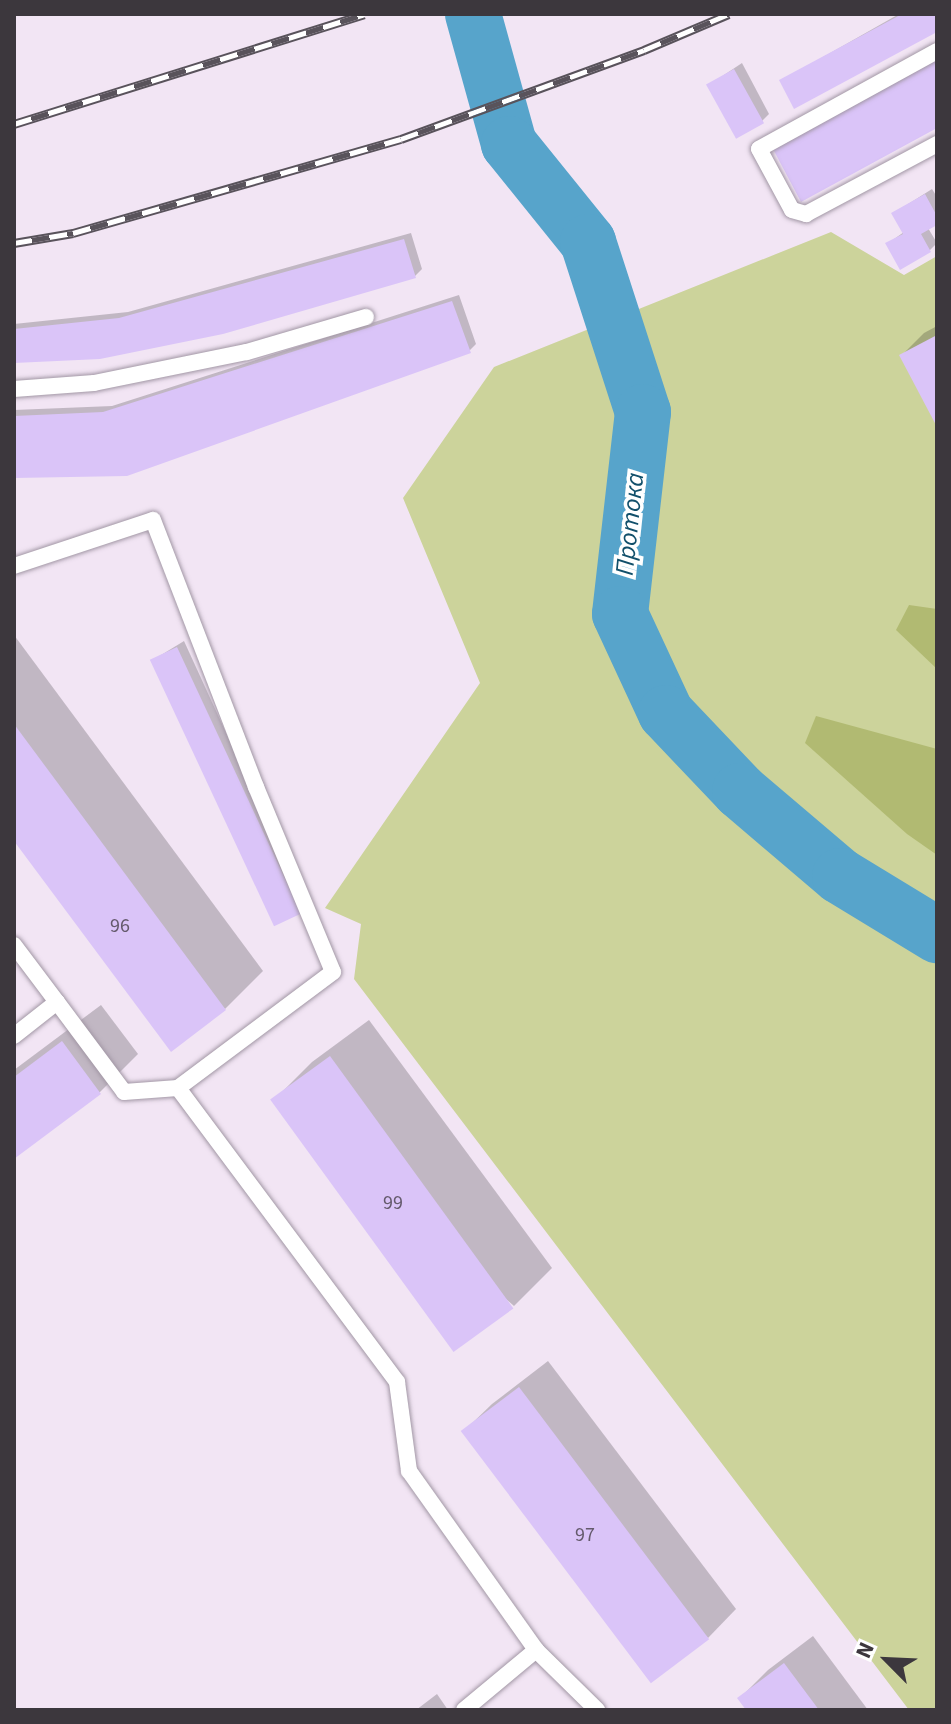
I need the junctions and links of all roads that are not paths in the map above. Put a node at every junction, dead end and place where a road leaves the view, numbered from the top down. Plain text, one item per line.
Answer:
1 (937, 51) edge
2 (937, 144) edge
3 (366, 317) dead end
4 (14, 389) edge
5 (14, 566) edge
6 (14, 945) edge
7 (57, 1002) junction
8 (14, 1036) edge
9 (178, 1088) junction
10 (536, 1650) junction
11 (464, 1710) edge
12 (597, 1710) edge

1 - 2 lane
3 - 4 lane
5 - 9 lane
6 - 7 lane
7 - 8 lane
7 - 9 lane
9 - 10 lane
10 - 11 lane
10 - 12 lane

